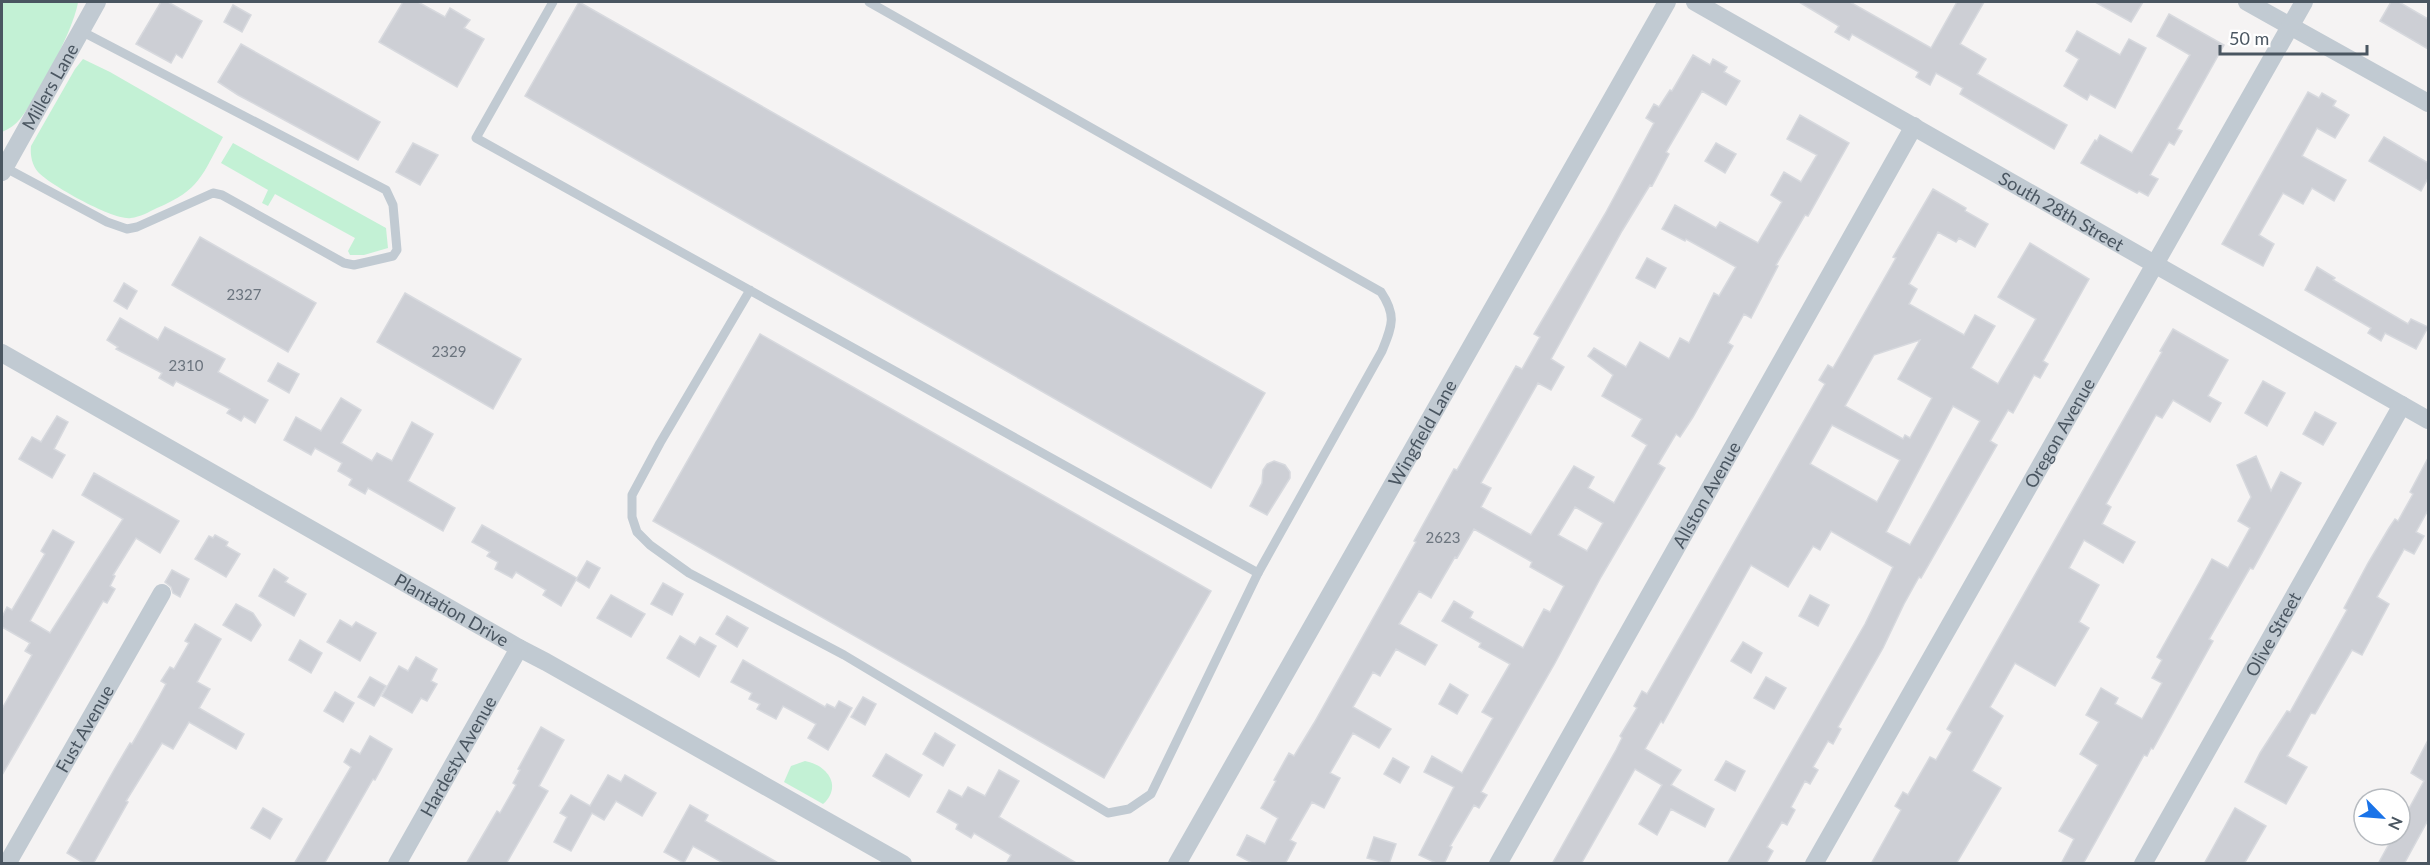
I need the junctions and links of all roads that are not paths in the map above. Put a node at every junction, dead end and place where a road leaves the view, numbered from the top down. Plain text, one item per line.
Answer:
1 (97, 2) edge
2 (553, 2) edge
3 (869, 2) edge
4 (1666, 2) edge
5 (1695, 2) edge
6 (2247, 2) edge
7 (2304, 2) edge
8 (2290, 26) junction
9 (81, 31) junction
10 (2428, 103) edge
11 (1914, 126) junction
12 (2, 168) edge
13 (2155, 262) junction
14 (750, 290) junction
15 (2, 353) edge
16 (2402, 405) junction
17 (2428, 420) edge
18 (1258, 573) junction
19 (162, 593) dead end
20 (519, 648) junction
21 (7, 864) edge
22 (397, 864) edge
23 (903, 864) edge
24 (1177, 864) edge
25 (1498, 864) edge
26 (1814, 864) edge
27 (2143, 864) edge

1 - 9 street, Millers Lane
2 - 14 lane
3 - 18 lane
4 - 24 street, Wingfield Lane
5 - 11 street, South 28th Street
6 - 8 street
7 - 8 street, Oregon Avenue
8 - 10 street
8 - 13 street, Oregon Avenue
9 - 12 street, Millers Lane
9 - 12 lane
11 - 13 street, South 28th Street
11 - 25 street, Allston Avenue
13 - 16 street, South 28th Street
13 - 26 street, Oregon Avenue
14 - 18 lane
14 - 18 lane
15 - 20 street, Plantation Drive
16 - 17 street, South 28th Street
16 - 27 street, Olive Street
19 - 21 street, Fust Avenue
20 - 22 street, Hardesty Avenue
20 - 23 street, Plantation Drive

